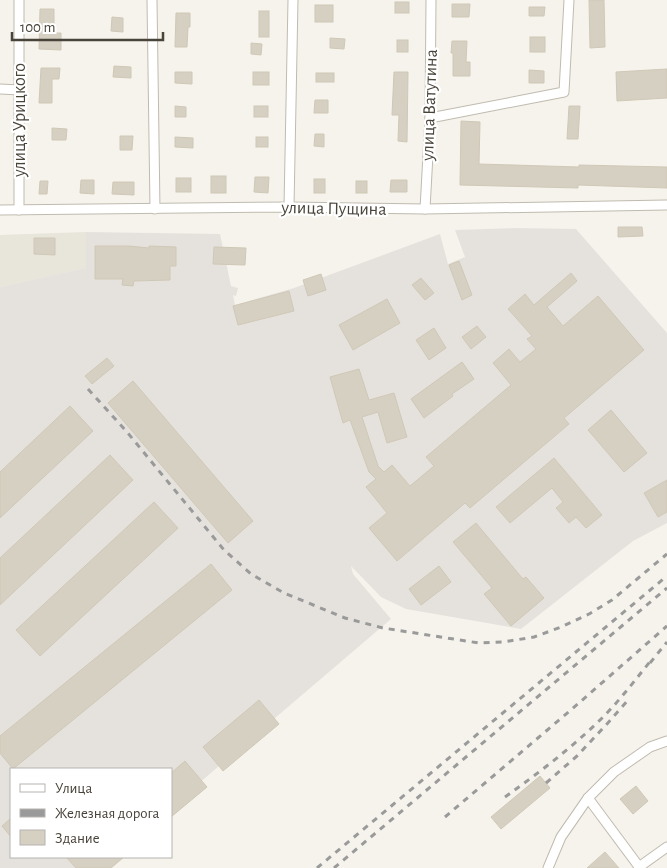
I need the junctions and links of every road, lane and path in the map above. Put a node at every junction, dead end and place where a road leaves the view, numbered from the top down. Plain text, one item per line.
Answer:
1 (19, 0) edge
2 (152, 0) edge
3 (292, 0) edge
4 (432, 0) edge
5 (569, 0) edge
6 (0, 89) edge
7 (20, 90) junction
8 (430, 118) junction
9 (667, 205) edge
10 (289, 207) junction
11 (156, 209) junction
12 (425, 209) junction
13 (0, 210) edge
14 (19, 210) junction
15 (667, 741) edge
16 (588, 798) junction
17 (667, 847) edge
18 (640, 867) edge
19 (548, 868) edge

1 - 7 street, улица Урицкого
2 - 11 street
3 - 10 street
4 - 8 street, улица Ватутина
5 - 8 street
6 - 7 street
7 - 14 street, улица Урицкого
8 - 12 street, улица Ватутина
9 - 12 street, улица Пущина
10 - 11 street, улица Пущина
10 - 12 street, улица Пущина
11 - 14 street, улица Пущина
13 - 14 street, улица Пущина
15 - 16 street
16 - 18 street
16 - 19 street
17 - 18 street

